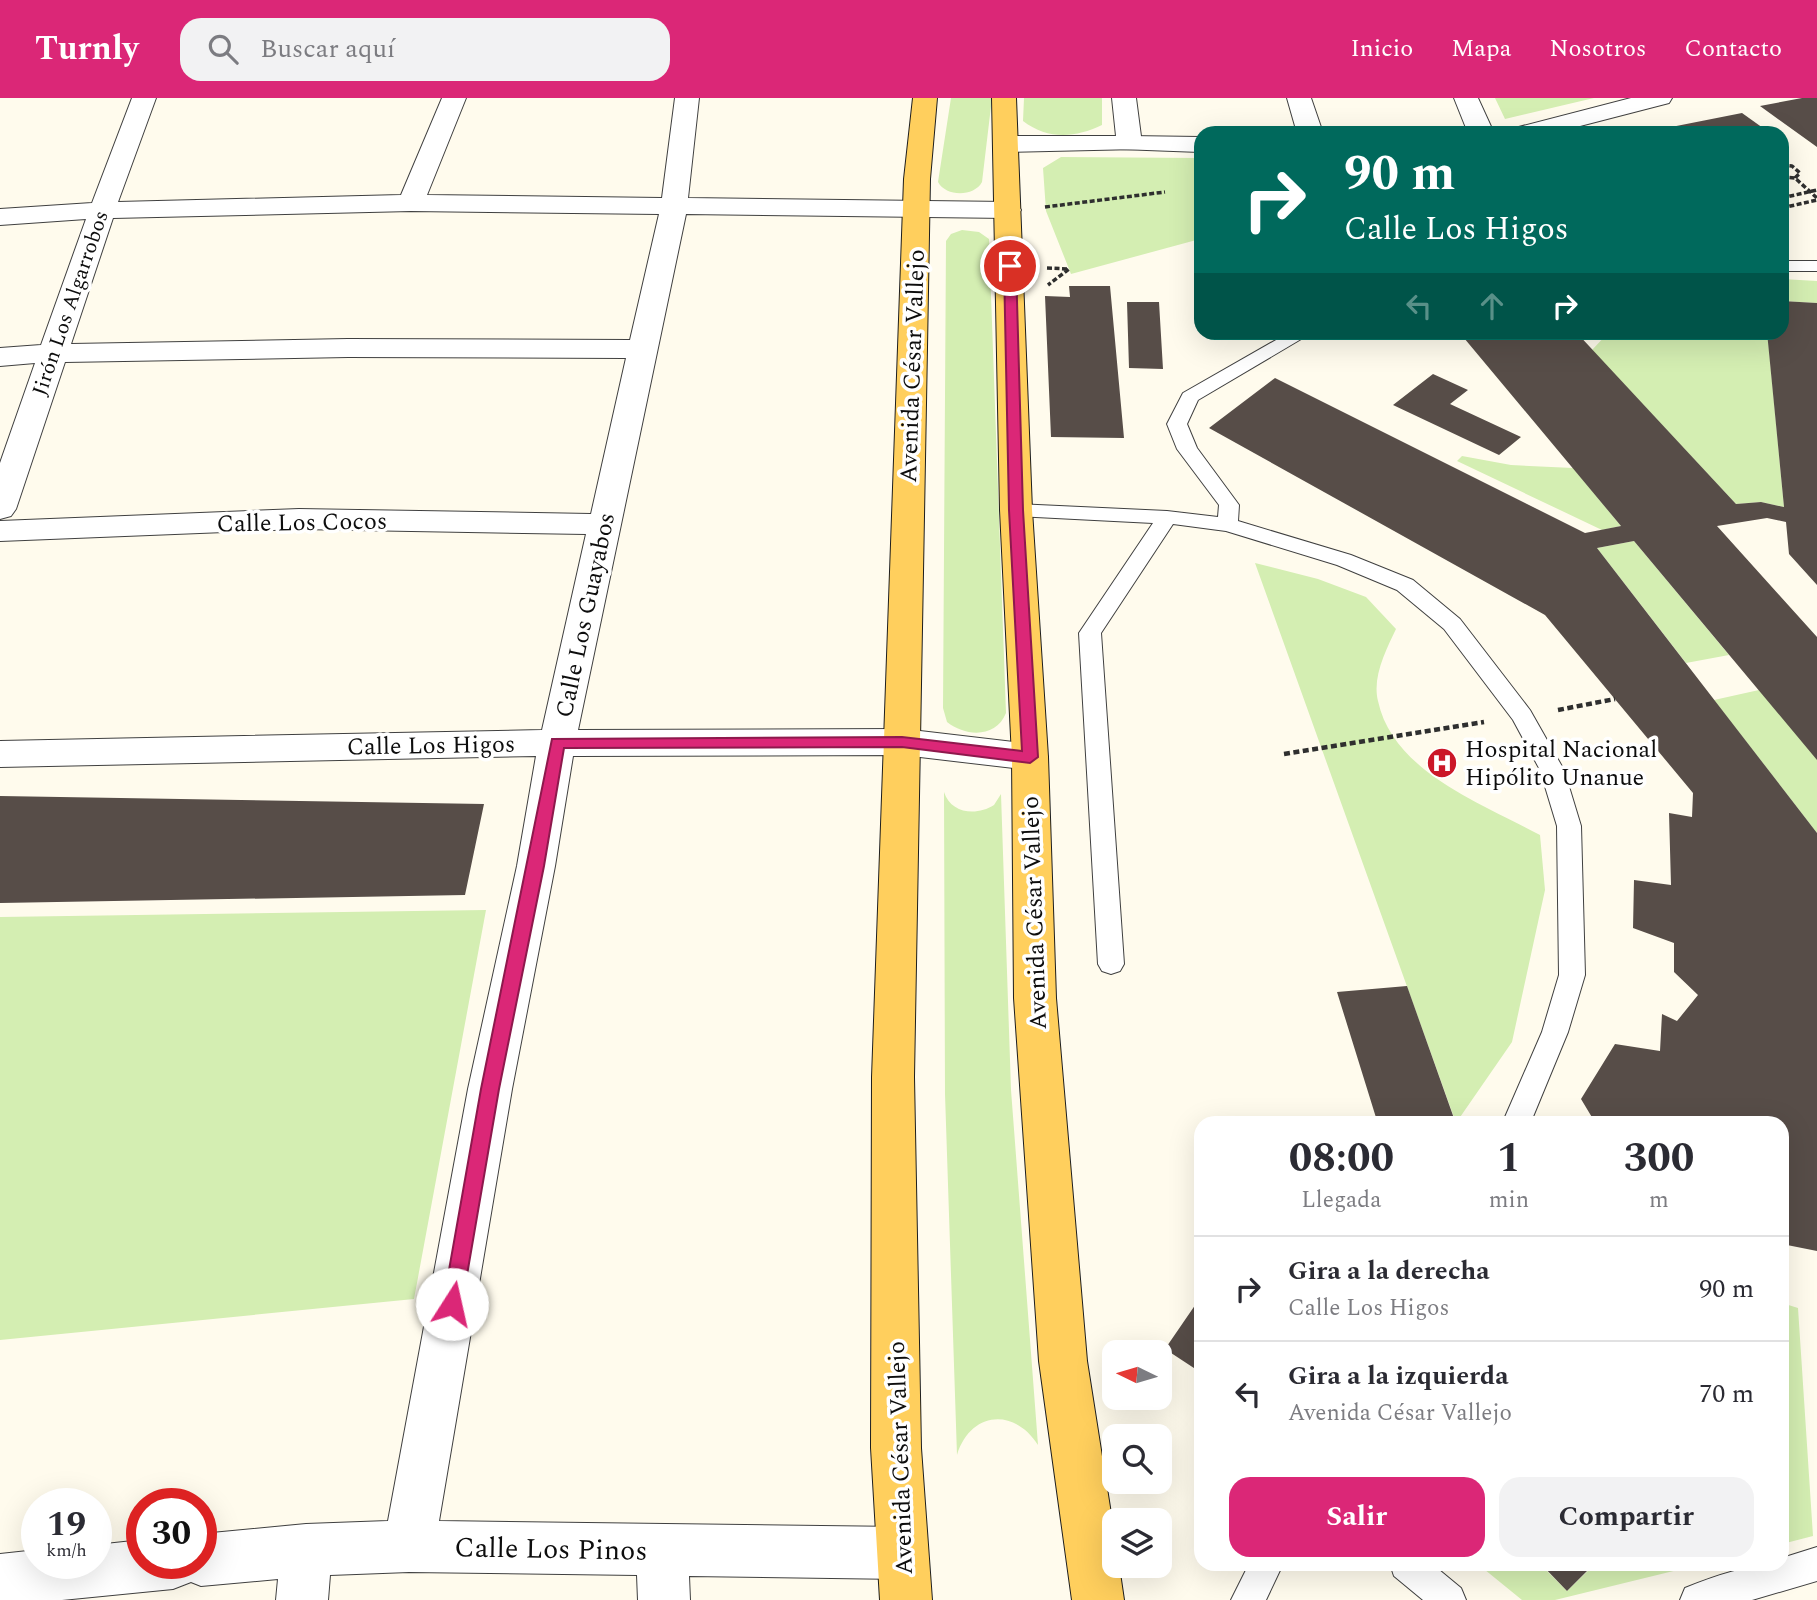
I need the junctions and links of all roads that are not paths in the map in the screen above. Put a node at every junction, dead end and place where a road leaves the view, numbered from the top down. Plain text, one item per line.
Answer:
1 (144, 98) edge
2 (454, 98) edge
3 (687, 98) edge
4 (925, 98) edge
5 (1004, 98) edge
6 (1124, 98) edge
7 (1299, 98) edge
8 (1466, 98) edge
9 (1660, 98) edge
10 (1308, 126) edge
11 (1478, 126) edge
12 (1551, 126) edge
13 (1006, 144) junction
14 (1129, 144) junction
15 (1194, 145) edge
16 (411, 203) junction
17 (674, 206) junction
18 (917, 208) junction
19 (102, 210) junction
20 (1009, 210) junction
21 (0, 217) edge
22 (1789, 265) edge
23 (1817, 267) edge
24 (1290, 340) edge
25 (642, 349) junction
26 (53, 353) junction
27 (0, 357) edge
28 (0, 509) edge
29 (1016, 510) junction
30 (1167, 517) junction
31 (605, 524) junction
32 (1227, 525) junction
33 (0, 531) edge
34 (902, 742) junction
35 (557, 743) junction
36 (0, 754) edge
37 (1030, 757) junction
38 (1111, 964) dead end
39 (1519, 1116) edge
40 (409, 1546) junction
41 (662, 1549) junction
42 (306, 1550) junction
43 (217, 1558) edge
44 (1817, 1564) edge
45 (126, 1568) edge
46 (1263, 1571) edge
47 (1414, 1571) edge
48 (903, 1577) edge
49 (0, 1580) edge
50 (302, 1600) edge
51 (664, 1600) edge
52 (1098, 1600) edge
53 (1248, 1600) edge
54 (1449, 1600) edge
55 (1697, 1600) edge

1 - 19 street, Jirón Los Algarrobos
2 - 16 street
3 - 17 street, Calle Los Guayabos
4 - 18 main road, Avenida César Vallejo
5 - 13 main road, Avenida César Vallejo
6 - 14 street
7 - 10 street
8 - 11 street
9 - 12 street
13 - 14 street
13 - 20 main road, Avenida César Vallejo
14 - 15 street
16 - 17 street
16 - 19 street
17 - 18 street
17 - 25 street, Calle Los Guayabos
18 - 20 street
18 - 34 main road, Avenida César Vallejo
19 - 21 street
19 - 26 street, Jirón Los Algarrobos
20 - 29 main road, Avenida César Vallejo
22 - 23 lane
24 - 32 lane
25 - 26 street
25 - 31 street, Calle Los Guayabos
26 - 27 street
26 - 28 street, Jirón Los Algarrobos
29 - 30 lane
29 - 37 main road, Avenida César Vallejo
30 - 32 lane
30 - 38 lane
31 - 33 street, Calle Los Cocos
31 - 35 street, Calle Los Guayabos
32 - 39 lane
34 - 35 street, Calle Los Higos
34 - 37 street, Calle Los Higos
34 - 48 main road, Avenida César Vallejo
35 - 36 street, Calle Los Higos
35 - 40 street, Calle Los Guayabos
37 - 52 main road, Avenida César Vallejo
40 - 41 street, Calle Los Pinos
40 - 42 street, Calle Los Pinos
41 - 48 street, Calle Los Pinos
41 - 51 street
42 - 43 street, Calle Los Pinos
42 - 50 street
44 - 55 lane
45 - 49 street
46 - 53 lane
47 - 54 lane

